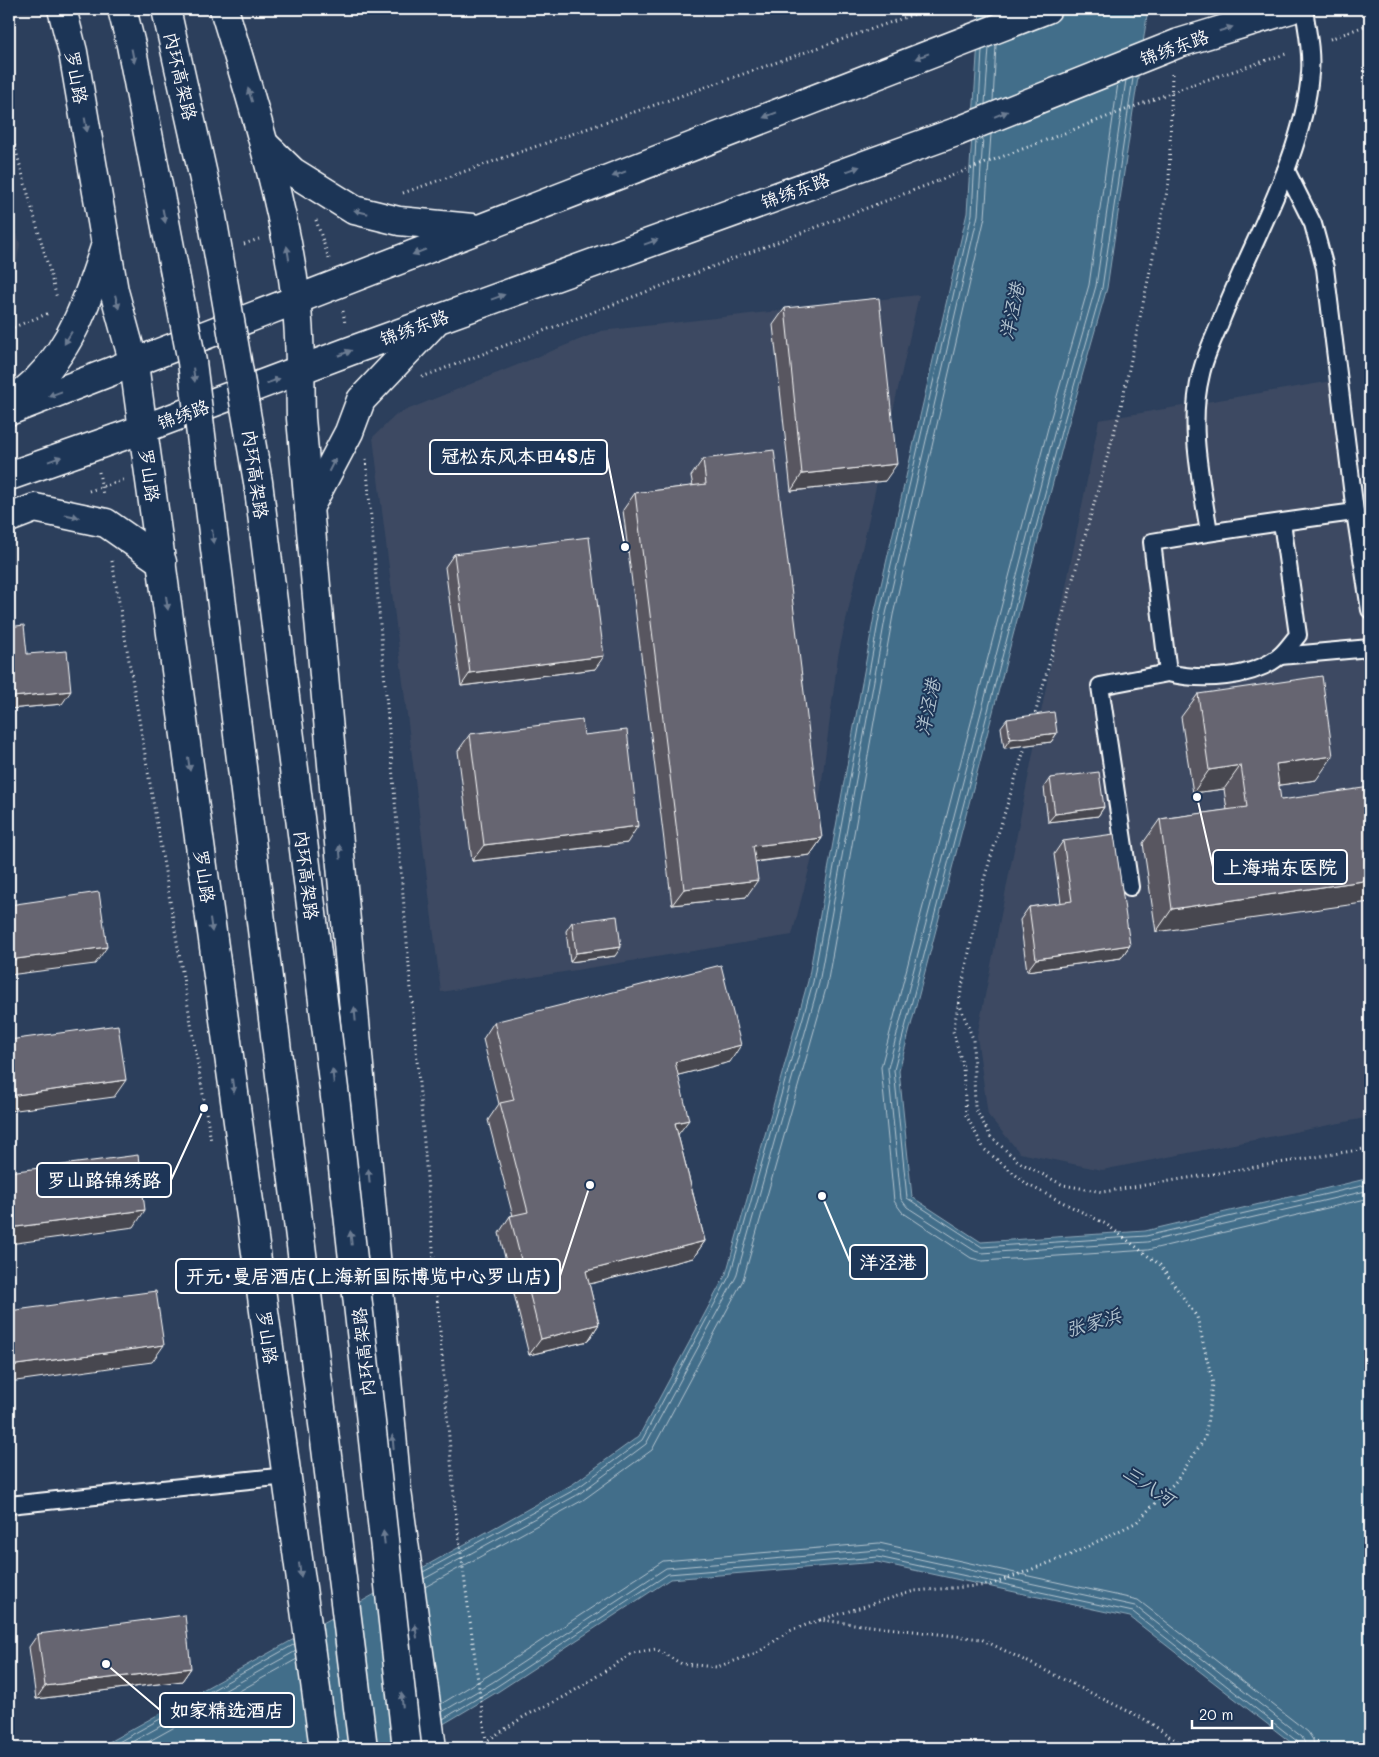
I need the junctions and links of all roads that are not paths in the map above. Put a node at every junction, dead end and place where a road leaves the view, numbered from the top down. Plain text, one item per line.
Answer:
1 (62, 9) edge
2 (122, 9) edge
3 (166, 9) edge
4 (224, 9) edge
5 (1047, 9) edge
6 (1291, 9) edge
7 (1304, 9) edge
8 (264, 144) junction
9 (1286, 170) junction
10 (479, 229) junction
11 (106, 244) junction
12 (296, 301) junction
13 (436, 320) junction
14 (134, 364) junction
15 (300, 371) junction
16 (9, 405) edge
17 (9, 412) edge
18 (143, 429) junction
19 (9, 476) edge
20 (309, 508) junction
21 (1356, 512) junction
22 (9, 518) edge
23 (1282, 522) junction
24 (1208, 532) junction
25 (162, 562) junction
26 (1370, 610) edge
27 (1298, 635) junction
28 (1370, 648) edge
29 (1308, 654) junction
30 (1280, 656) junction
31 (1168, 673) junction
32 (1130, 887) dead end
33 (287, 1476) junction
34 (9, 1505) edge
35 (324, 1748) edge
36 (363, 1748) edge
37 (407, 1748) edge
38 (432, 1748) edge

1 -> 11 main road, 罗山路
2 -> 36 main road, bridge
37 -> 3 main road, 内环高架路, bridge
8 -> 4 main road
5 -> 10 main road
13 -> 6 main road, 锦绣东路, bridge
7 - 9 lane
10 -> 8 main road
12 -> 8 main road
9 - 21 lane
9 - 24 lane
10 -> 12 main road
11 -> 14 main road, 罗山路
11 -> 16 main road
12 - 14 main road
12 - 15 main road
15 -> 13 main road, 锦绣东路
20 -> 13 main road
14 -> 17 main road
14 - 18 main road, 罗山路
18 -> 15 main road, 锦绣路
15 - 20 main road
19 -> 18 main road, 锦绣路
18 - 25 main road, 罗山路
38 -> 20 main road
21 - 23 lane
21 - 26 lane
22 -> 25 main road
23 - 24 lane
23 - 27 lane
24 - 31 lane
25 -> 33 main road, 罗山路
27 - 29 lane
27 - 30 lane
28 - 29 lane
29 - 30 lane
30 - 31 lane
31 - 32 lane
33 - 34 lane
33 -> 35 main road, 罗山路

